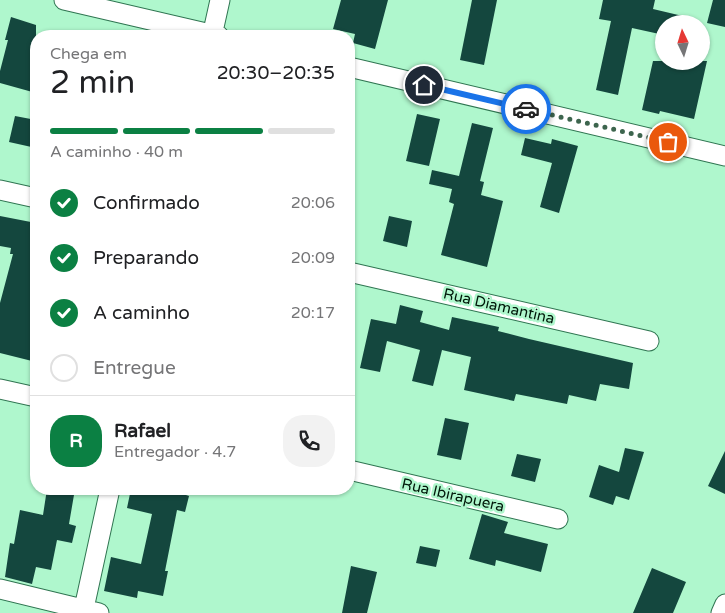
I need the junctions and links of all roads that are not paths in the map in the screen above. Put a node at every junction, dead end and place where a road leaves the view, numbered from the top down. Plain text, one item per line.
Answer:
1 (64, 0) edge
2 (220, 0) edge
3 (189, 30) edge
4 (215, 30) edge
5 (355, 68) edge
6 (725, 156) edge
7 (0, 190) edge
8 (30, 197) edge
9 (355, 273) edge
10 (649, 341) dead end
11 (0, 389) edge
12 (30, 396) edge
13 (355, 471) edge
14 (109, 495) edge
15 (558, 519) dead end
16 (0, 589) edge
17 (725, 604) edge
18 (88, 612) edge
19 (721, 613) edge

1 - 3 street
2 - 4 street
5 - 6 street
7 - 8 street
9 - 10 street, Rua Diamantina
11 - 12 street
13 - 15 street, Rua Ibirapuera
14 - 18 street
16 - 18 street
17 - 19 street

